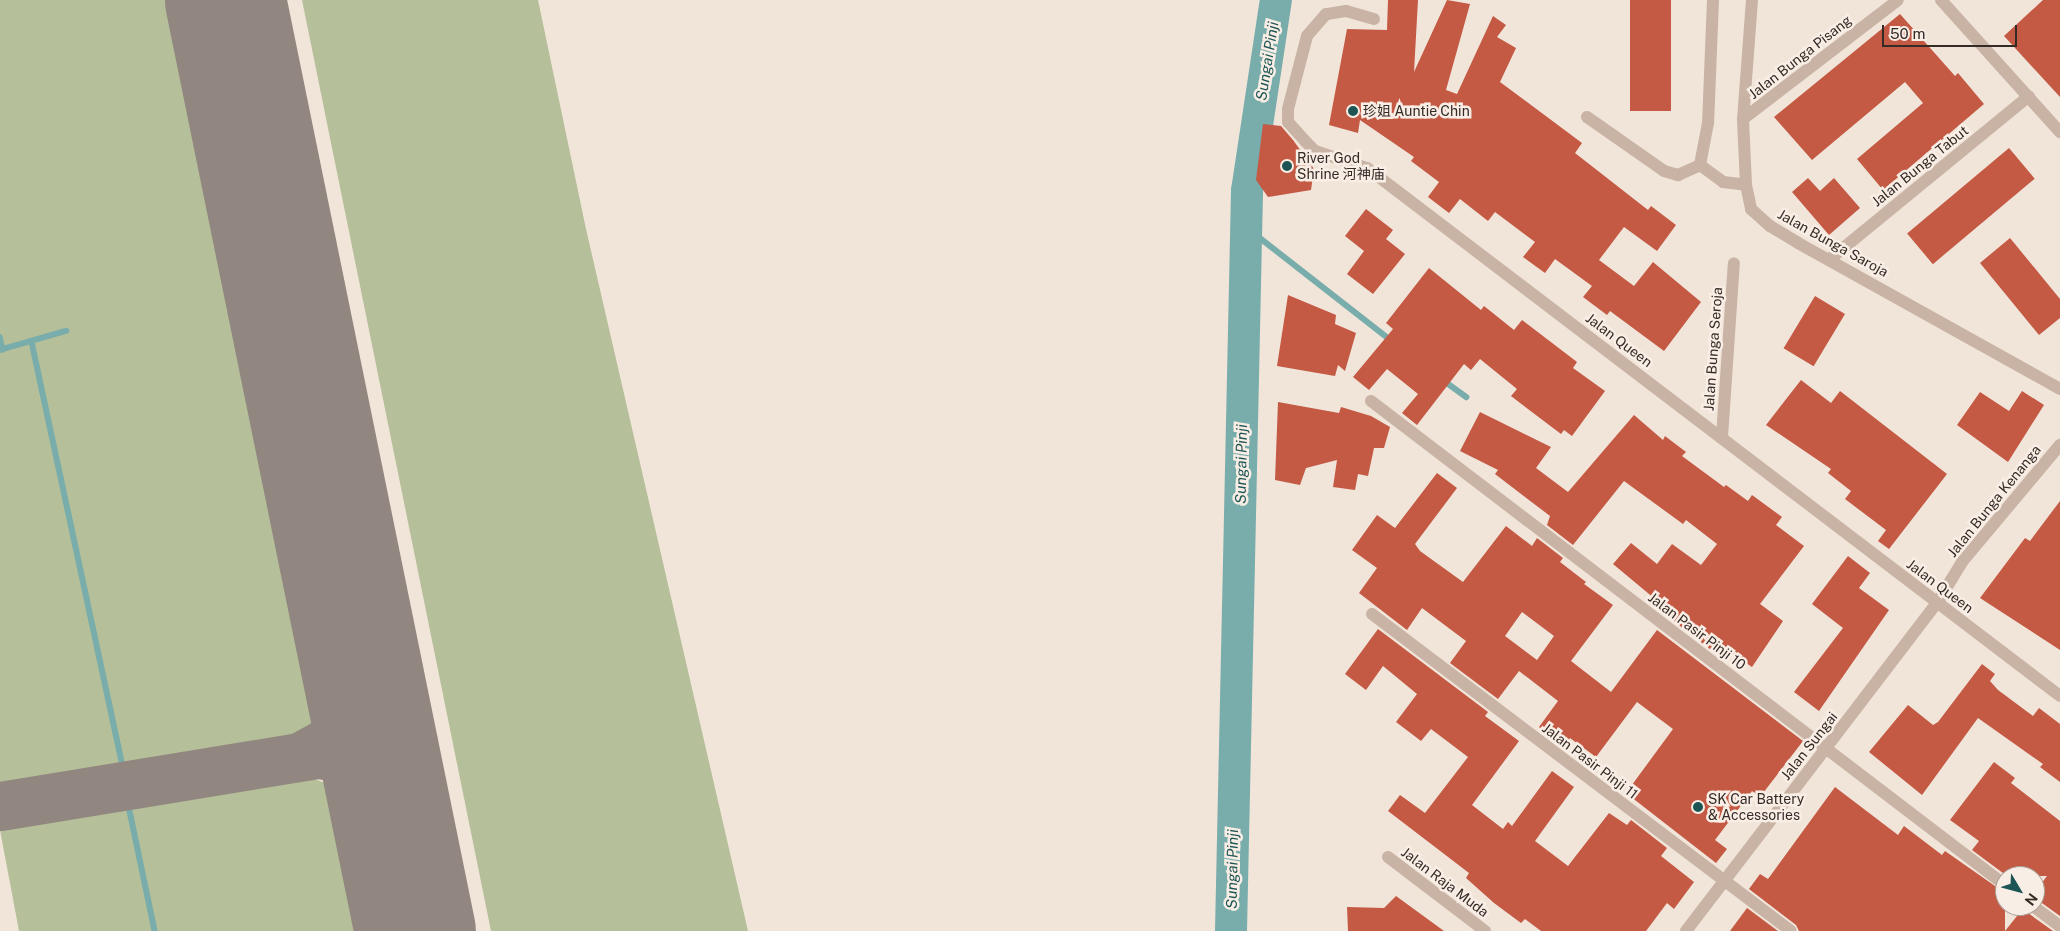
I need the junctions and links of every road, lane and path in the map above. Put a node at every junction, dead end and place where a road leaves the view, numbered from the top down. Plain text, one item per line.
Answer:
1 (1713, 0) edge
2 (1752, 0) edge
3 (1898, 0) edge
4 (1942, 0) edge
5 (1374, 19) dead end
6 (2029, 96) junction
7 (1587, 117) dead end
8 (1743, 119) junction
9 (2060, 132) edge
10 (1700, 165) junction
11 (1746, 186) junction
12 (1830, 259) junction
13 (1734, 263) dead end
14 (2060, 389) edge
15 (1371, 401) dead end
16 (1722, 437) junction
17 (2060, 445) edge
18 (2056, 459) edge
19 (1937, 603) junction
20 (1372, 614) dead end
21 (2060, 696) edge
22 (1826, 749) junction
23 (1388, 857) dead end
24 (1995, 877) edge
25 (1724, 882) junction
26 (2045, 915) edge
27 (2060, 926) edge
28 (1485, 931) edge
29 (1686, 931) edge
30 (1791, 931) edge

1 - 10 street
2 - 8 street, Jalan Bunga Saroja
3 - 8 street, Jalan Bunga Pisang
4 - 6 street
5 - 16 street, Jalan Queen
6 - 9 street
6 - 12 street, Jalan Bunga Tabut
7 - 10 street
8 - 11 street, Jalan Bunga Saroja
10 - 11 street
11 - 12 street, Jalan Bunga Saroja
12 - 14 street, Jalan Bunga Saroja
13 - 16 street, Jalan Bunga Seroja
15 - 22 street, Jalan Pasir Pinji 10
16 - 19 street, Jalan Queen
17 - 18 street, Jalan Bunga Kenanga
18 - 19 street, Jalan Bunga Kenanga
19 - 21 street, Jalan Queen
19 - 22 street, Jalan Sungai
20 - 25 street, Jalan Pasir Pinji 11
22 - 24 street, Jalan Pasir Pinji 10
22 - 25 street, Jalan Sungai
23 - 28 street, Jalan Raja Muda
25 - 29 street, Jalan Sungai
25 - 30 street, Jalan Pasir Pinji 11
26 - 27 street

